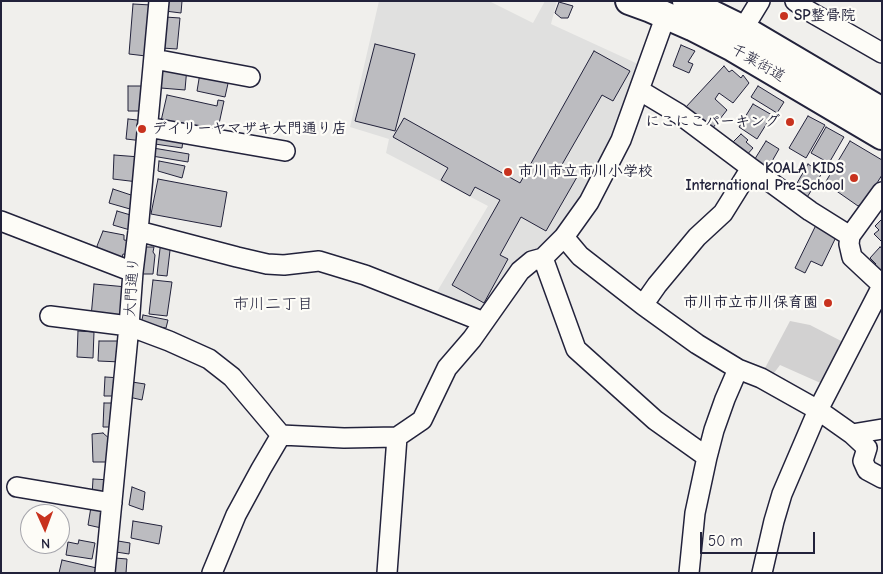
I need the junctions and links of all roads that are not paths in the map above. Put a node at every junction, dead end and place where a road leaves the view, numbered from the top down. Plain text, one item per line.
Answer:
1 (159, 1) edge
2 (629, 1) edge
3 (760, 1) edge
4 (795, 1) edge
5 (676, 8) edge
6 (743, 29) junction
7 (882, 53) edge
8 (154, 59) junction
9 (250, 77) dead end
10 (639, 90) junction
11 (882, 111) edge
12 (147, 127) junction
13 (882, 136) edge
14 (285, 151) dead end
15 (751, 168) junction
16 (882, 192) edge
17 (1, 222) edge
18 (138, 230) junction
19 (850, 236) junction
20 (564, 237) junction
21 (544, 258) junction
22 (132, 272) junction
23 (882, 286) edge
24 (642, 305) junction
25 (50, 316) dead end
26 (484, 322) junction
27 (130, 326) junction
28 (738, 368) junction
29 (818, 410) junction
30 (882, 429) edge
31 (852, 434) junction
32 (281, 435) junction
33 (397, 437) junction
34 (707, 457) junction
35 (882, 478) edge
36 (17, 486) dead end
37 (112, 503) junction
38 (105, 573) edge
39 (212, 573) edge
40 (387, 573) edge
41 (689, 573) edge
42 (762, 573) edge

1 - 8 street, 大門通り
2 - 5 highway, 千葉街道
3 - 6 street
4 - 7 street
5 - 6 highway, 千葉街道
5 - 10 street
5 - 13 highway, 千葉街道
6 - 11 highway, 千葉街道
8 - 9 street
8 - 12 street, 大門通り
10 - 15 street
10 - 20 street
12 - 14 street
12 - 18 street, 大門通り
15 - 19 street
15 - 24 street
16 - 19 street
17 - 22 street
18 - 22 street, 大門通り
18 - 26 street
19 - 23 street
20 - 21 street
20 - 24 street
21 - 26 street
21 - 34 street
22 - 27 street, 大門通り
23 - 29 street
24 - 28 street
25 - 27 street
26 - 33 street
27 - 32 street
27 - 37 street, 大門通り
28 - 29 street
28 - 34 street
29 - 31 street
29 - 42 street
30 - 31 street
31 - 35 street
32 - 33 street
32 - 39 street
33 - 40 street
34 - 41 street
36 - 37 street
37 - 38 street, 大門通り

